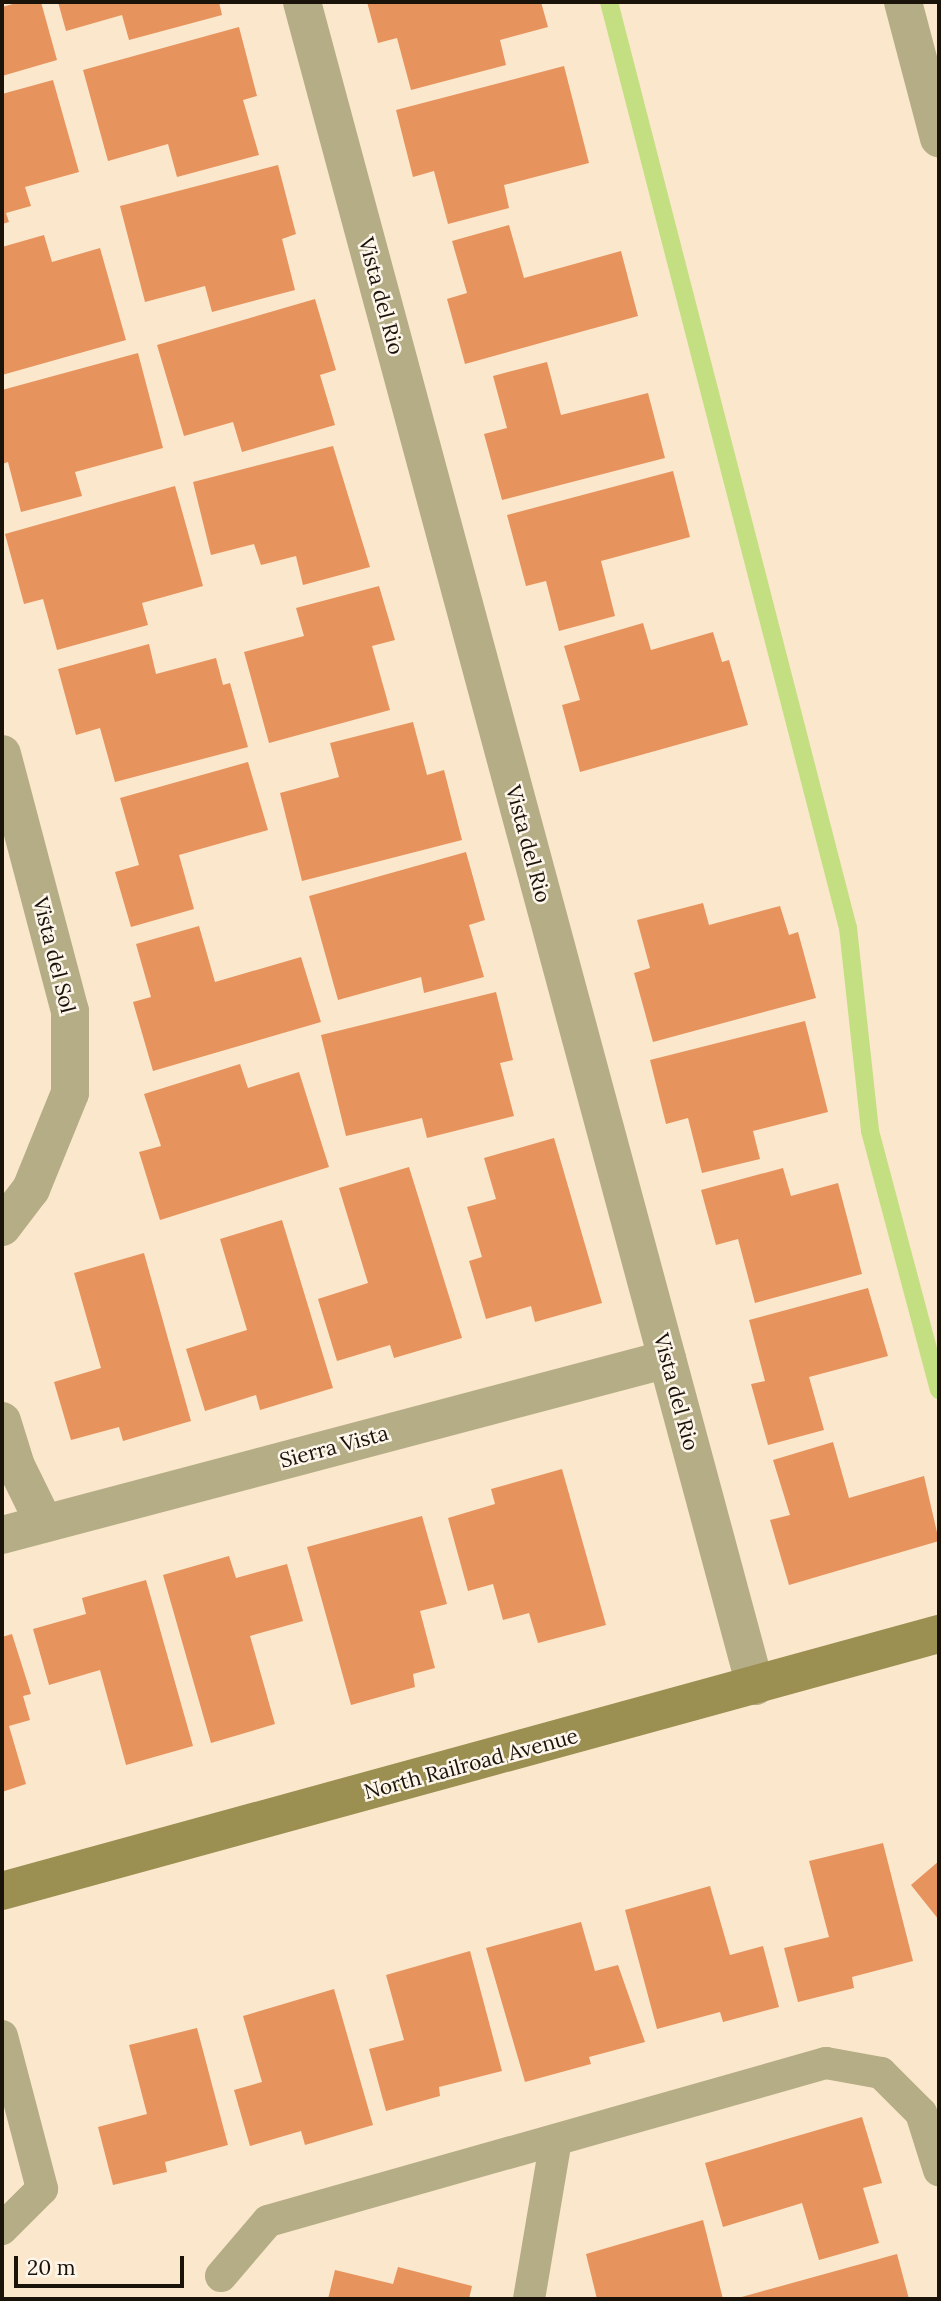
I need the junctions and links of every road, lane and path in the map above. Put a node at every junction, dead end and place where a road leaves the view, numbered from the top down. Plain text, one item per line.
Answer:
1 (302, 2) edge
2 (903, 2) edge
3 (939, 138) edge
4 (2, 754) edge
5 (2, 1227) edge
6 (667, 1359) junction
7 (2, 1421) edge
8 (44, 1523) junction
9 (2, 1535) edge
10 (939, 1634) edge
11 (755, 1686) junction
12 (2, 1891) edge
13 (2, 2036) edge
14 (556, 2140) junction
15 (939, 2169) edge
16 (2, 2229) edge
17 (221, 2276) dead end
18 (529, 2299) edge

1 - 6 street, Vista del Rio
2 - 3 street
4 - 5 street, Vista del Sol
6 - 8 street, Sierra Vista
6 - 11 street, Vista del Rio
7 - 8 street
8 - 9 street, Sierra Vista
10 - 11 street, North Railroad Avenue
11 - 12 street, North Railroad Avenue
13 - 16 lane
14 - 15 lane
14 - 17 lane
14 - 18 lane

